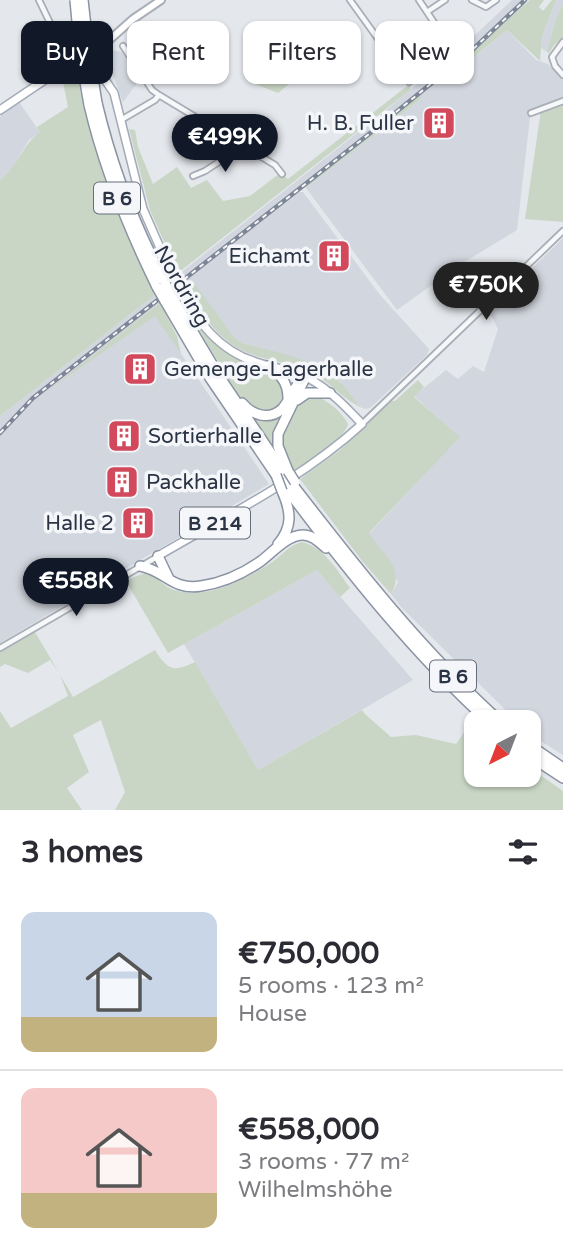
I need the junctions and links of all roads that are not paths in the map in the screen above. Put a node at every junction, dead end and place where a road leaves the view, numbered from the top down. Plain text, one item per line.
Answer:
1 (39, 0) edge
2 (79, 0) edge
3 (161, 0) edge
4 (350, 0) edge
5 (419, 0) edge
6 (444, 0) edge
7 (472, 0) edge
8 (496, 0) edge
9 (427, 12) junction
10 (49, 21) edge
11 (81, 21) edge
12 (113, 37) edge
13 (563, 41) edge
14 (123, 46) dead end
15 (563, 75) edge
16 (39, 84) edge
17 (108, 84) edge
18 (159, 95) junction
19 (563, 102) edge
20 (0, 110) edge
21 (531, 113) dead end
22 (121, 120) junction
23 (243, 146) junction
24 (282, 174) dead end
25 (193, 176) dead end
26 (563, 231) edge
27 (164, 281) junction
28 (168, 298) junction
29 (268, 366) junction
30 (305, 376) junction
31 (221, 379) junction
32 (330, 393) junction
33 (290, 401) junction
34 (362, 424) junction
35 (283, 473) junction
36 (289, 486) junction
37 (334, 549) junction
38 (272, 551) junction
39 (159, 556) junction
40 (140, 566) junction
41 (349, 572) joint
42 (170, 581) junction
43 (0, 648) edge
44 (477, 710) edge
45 (489, 710) edge
46 (541, 753) edge
47 (541, 764) edge
48 (563, 768) edge
49 (563, 778) edge

1 - 10 street
2 - 11 main road
2 - 27 highway, B 6, bridge
3 - 12 main road
4 - 9 street
5 - 9 street
6 - 9 street
7 - 8 street
13 - 15 street
14 - 18 street
16 - 20 main road
17 - 22 main road, Nordring
18 - 22 street
18 - 23 street
19 - 21 street
22 - 27 main road, Nordring
23 - 24 street
23 - 25 street
26 - 34 street
27 - 28 highway, B 6, bridge
27 - 29 main road, Nordring, bridge
28 - 31 highway, B 6
28 - 35 highway, B 6
29 - 30 main road, Nordring
29 - 33 highway
30 - 32 main road, Nordring
30 - 33 highway, B 6
31 - 33 highway, B 6
31 - 35 highway, B 6
32 - 33 highway
32 - 34 main road, Nordring
33 - 35 highway
34 - 39 main road, B 214
35 - 36 highway, bridge
35 - 36 highway, bridge
36 - 37 highway, B 6
36 - 37 highway, B 6
36 - 38 highway
37 - 38 highway, B 214
37 - 41 highway, B 214
37 - 45 highway, B 6
38 - 42 highway, B 214
39 - 40 street
39 - 42 highway, B 214
40 - 42 highway, B 214
40 - 43 street
41 - 44 highway, B 6
46 - 48 highway
47 - 49 highway

